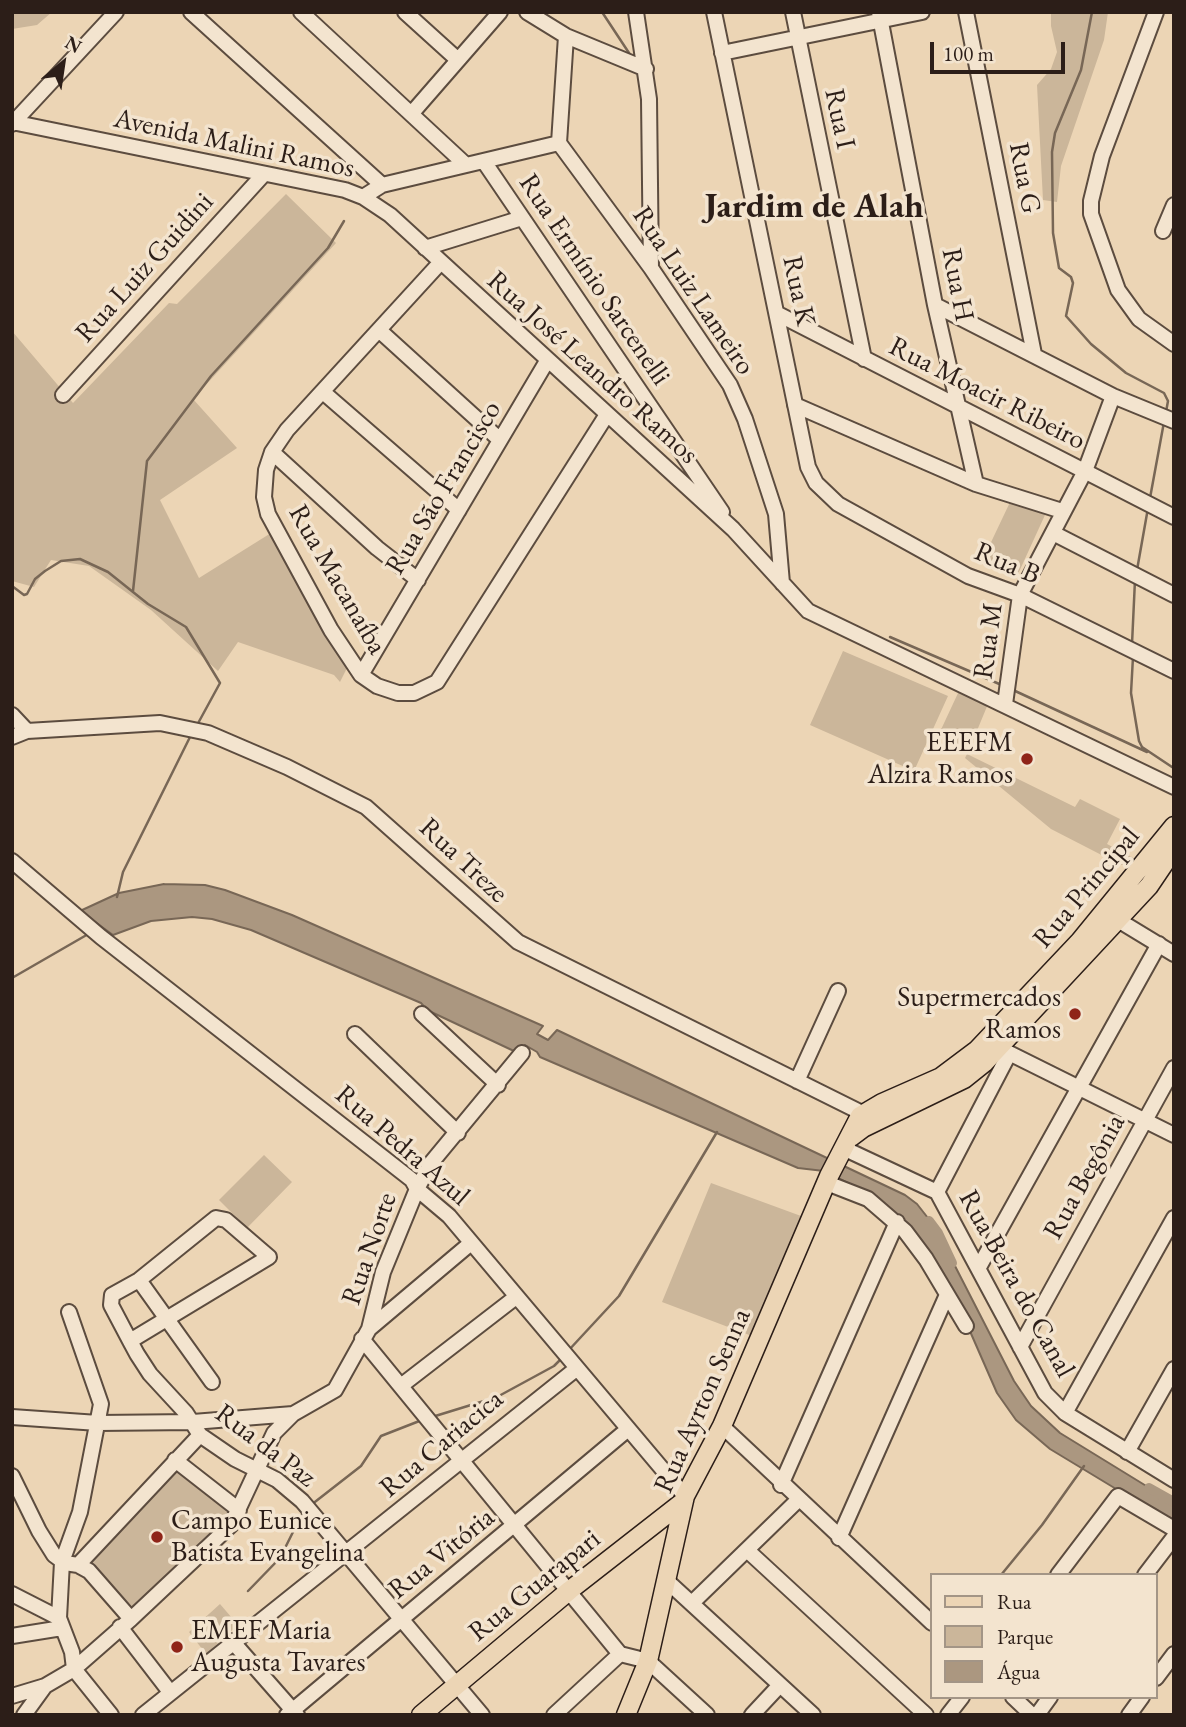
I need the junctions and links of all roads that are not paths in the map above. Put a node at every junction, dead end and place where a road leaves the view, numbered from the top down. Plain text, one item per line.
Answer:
1 (116, 12) edge
2 (191, 12) edge
3 (301, 12) edge
4 (405, 12) edge
5 (500, 12) edge
6 (527, 12) edge
7 (636, 12) edge
8 (714, 12) edge
9 (793, 12) edge
10 (922, 12) edge
11 (965, 12) edge
12 (1156, 12) edge
13 (880, 17) edge
14 (566, 36) junction
15 (798, 38) junction
16 (722, 53) junction
17 (458, 60) junction
18 (646, 69) junction
19 (412, 113) junction
20 (13, 123) edge
21 (559, 143) junction
22 (485, 163) junction
23 (466, 165) junction
24 (264, 174) junction
25 (382, 185) junction
26 (363, 197) junction
27 (1174, 205) edge
28 (522, 218) junction
29 (1163, 231) dead end
30 (425, 248) junction
31 (440, 263) junction
32 (651, 268) junction
33 (935, 305) junction
34 (778, 314) junction
35 (380, 331) junction
36 (1174, 344) edge
37 (1034, 354) junction
38 (864, 359) junction
39 (547, 361) junction
40 (323, 391) junction
41 (63, 395) dead end
42 (1113, 396) junction
43 (795, 405) junction
44 (958, 409) junction
45 (606, 416) junction
46 (1174, 421) edge
47 (500, 440) junction
48 (272, 452) junction
49 (1084, 471) junction
50 (976, 484) junction
51 (825, 494) joint
52 (459, 510) junction
53 (1062, 511) junction
54 (1174, 517) edge
55 (733, 529) junction
56 (1053, 533) junction
57 (418, 580) junction
58 (782, 583) junction
59 (1020, 595) junction
60 (1174, 595) edge
61 (1174, 671) edge
62 (362, 675) junction
63 (1005, 704) junction
64 (12, 715) edge
65 (27, 731) junction
66 (12, 737) edge
67 (1174, 787) edge
68 (1174, 826) edge
69 (1174, 849) edge
70 (12, 861) edge
71 (1118, 920) junction
72 (1159, 944) junction
73 (1174, 954) edge
74 (838, 991) dead end
75 (422, 1014) dead end
76 (355, 1034) dead end
77 (1004, 1051) junction
78 (522, 1053) dead end
79 (1174, 1068) edge
80 (797, 1081) junction
81 (498, 1084) junction
82 (1079, 1090) junction
83 (867, 1118) junction
84 (1144, 1120) junction
85 (458, 1133) junction
86 (1174, 1135) edge
87 (844, 1148) junction
88 (828, 1179) junction
89 (417, 1189) junction
90 (937, 1192) junction
91 (1174, 1218) edge
92 (897, 1222) junction
93 (471, 1243) junction
94 (979, 1267) junction
95 (139, 1280) junction
96 (516, 1297) junction
97 (946, 1297) junction
98 (69, 1312) dead end
99 (169, 1321) junction
100 (966, 1326) dead end
101 (365, 1334) junction
102 (130, 1341) junction
103 (1020, 1348) junction
104 (576, 1369) junction
105 (1174, 1369) edge
106 (212, 1382) dead end
107 (402, 1385) junction
108 (1065, 1413) junction
109 (293, 1414) junction
110 (12, 1418) edge
111 (98, 1423) junction
112 (722, 1426) junction
113 (197, 1429) junction
114 (626, 1430) junction
115 (1127, 1452) junction
116 (175, 1460) junction
117 (462, 1462) junction
118 (259, 1469) junction
119 (12, 1476) edge
120 (1174, 1480) edge
121 (781, 1485) junction
122 (685, 1498) junction
123 (798, 1500) junction
124 (239, 1510) junction
125 (516, 1526) junction
126 (1174, 1529) edge
127 (1174, 1537) edge
128 (839, 1538) junction
129 (748, 1551) junction
130 (348, 1552) junction
131 (62, 1562) junction
132 (78, 1565) junction
133 (1060, 1573) edge
134 (1147, 1573) edge
135 (667, 1581) junction
136 (570, 1590) junction
137 (12, 1594) edge
138 (693, 1602) junction
139 (402, 1618) junction
140 (930, 1621) edge
141 (60, 1623) junction
142 (125, 1623) junction
143 (12, 1636) edge
144 (233, 1641) junction
145 (620, 1654) junction
146 (1174, 1654) edge
147 (648, 1661) junction
148 (74, 1669) junction
149 (1158, 1675) edge
150 (457, 1684) junction
151 (780, 1685) junction
152 (46, 1686) junction
153 (170, 1692) junction
154 (12, 1696) edge
155 (960, 1699) edge
156 (1015, 1699) edge
157 (1048, 1699) edge
158 (1141, 1699) edge
159 (293, 1713) edge
160 (24, 1715) edge
161 (111, 1715) edge
162 (143, 1715) edge
163 (421, 1715) edge
164 (482, 1715) edge
165 (554, 1715) edge
166 (626, 1715) edge
167 (707, 1715) edge
168 (752, 1715) edge
169 (813, 1715) edge
170 (926, 1715) edge
171 (948, 1715) edge
172 (1034, 1715) edge
173 (1129, 1715) edge

1 - 20 street
2 - 25 street
3 - 19 street
4 - 17 street
5 - 17 street
6 - 14 street
7 - 18 street
8 - 16 street, Rua K
9 - 15 street, Rua I
10 - 13 street
11 - 37 street, Rua G
12 - 36 street
13 - 15 street
13 - 33 street, Rua H
14 - 18 street
14 - 21 street
15 - 16 street
15 - 38 street, Rua I
16 - 34 street, Rua K
17 - 19 street
18 - 32 street
19 - 23 street
20 - 24 street, Avenida Malini Ramos
21 - 22 street
21 - 32 street, Rua Luiz Lameiro
22 - 23 street
22 - 28 street, Rua Ermínio Sarcenelli
23 - 25 street
24 - 26 street, Avenida Malini Ramos
24 - 41 street, Rua Luiz Guidini
25 - 26 street
26 - 30 street, Rua José Leandro Ramos
27 - 29 street
28 - 30 street
28 - 55 street, Rua Ermínio Sarcenelli
30 - 31 street, Rua José Leandro Ramos
31 - 35 street, Rua Macanaíba
31 - 39 street, Rua José Leandro Ramos
32 - 58 street, Rua Luiz Lameiro
33 - 37 street
33 - 44 street, Rua H
34 - 38 street, Rua Moacir Ribeiro
34 - 43 street, Rua K
35 - 40 street, Rua Macanaíba
35 - 47 street
37 - 42 street
38 - 44 street, Rua Moacir Ribeiro
39 - 45 street, Rua José Leandro Ramos
39 - 47 street, Rua São Francisco
40 - 48 street, Rua Macanaíba
40 - 52 street
42 - 46 street
42 - 49 street, Rua M
43 - 50 street
43 - 51 street, Rua K
44 - 49 street, Rua Moacir Ribeiro
44 - 50 street, Rua H
45 - 55 street, Rua José Leandro Ramos
45 - 62 street, Rua Macanaíba
47 - 52 street, Rua São Francisco
48 - 57 street
48 - 62 street, Rua Macanaíba
49 - 53 street, Rua M
49 - 54 street, Rua Moacir Ribeiro
50 - 53 street
51 - 59 street, Rua B
52 - 57 street, Rua São Francisco
53 - 56 street, Rua M
55 - 58 street, Rua José Leandro Ramos
56 - 59 street, Rua M
56 - 60 street
57 - 62 street, Rua São Francisco
58 - 63 street, Rua José Leandro Ramos
59 - 61 street, Rua B
59 - 63 street, Rua M
63 - 67 street, Rua José Leandro Ramos
64 - 65 street
65 - 66 street, Rua Treze
65 - 80 street, Rua Treze
68 - 83 main road, Rua Principal
69 - 71 main road, Rua Principal
70 - 89 street, Rua Pedra Azul
71 - 72 street
71 - 77 main road, Rua Principal
72 - 73 street
72 - 82 street
74 - 80 street
75 - 81 street
76 - 85 street
77 - 82 street
77 - 83 main road, Rua Principal
77 - 90 street
78 - 81 street, Rua Norte
79 - 84 street, Rua Begônia
80 - 83 street, Rua Treze
81 - 85 street, Rua Norte
82 - 84 street
82 - 94 street
83 - 87 main road, Rua Principal
84 - 86 street
84 - 103 street, Rua Begônia
85 - 89 street, Rua Norte
87 - 88 main road, Rua Ayrton Senna
87 - 90 street, Rua Beira do Canal
88 - 92 street
88 - 112 main road, Rua Ayrton Senna
89 - 93 street, Rua Pedra Azul
89 - 101 street, Rua Norte
90 - 94 street, Rua Beira do Canal
91 - 108 street
92 - 97 street
92 - 121 street
93 - 96 street, Rua Pedra Azul
93 - 101 street
94 - 103 street, Rua Beira do Canal
95 - 99 street
95 - 99 street
95 - 102 street, Rua da Paz
96 - 104 street, Rua Pedra Azul
96 - 107 street
97 - 100 street
97 - 128 street
98 - 111 street
99 - 102 street
99 - 106 street
101 - 107 street
101 - 109 street
102 - 113 street, Rua da Paz
103 - 108 street, Rua Beira do Canal
104 - 114 street, Rua Pedra Azul
104 - 117 street, Rua Cariacica
105 - 115 street
107 - 117 street
108 - 115 street, Rua Beira do Canal
109 - 113 street
109 - 118 street
110 - 111 street
111 - 113 street
111 - 131 street
112 - 121 street
112 - 122 main road, Rua Ayrton Senna
113 - 116 street
113 - 118 street, Rua da Paz
114 - 122 street, Rua Pedra Azul
114 - 125 street, Rua Vitória
115 - 120 street, Rua Beira do Canal
116 - 124 street
116 - 132 street
117 - 125 street
117 - 130 street, Rua Cariacica
118 - 124 street
118 - 130 street, Rua da Paz
119 - 131 street
121 - 123 street
122 - 135 main road, Rua Ayrton Senna
122 - 136 main road, Rua Guarapari
123 - 128 street
123 - 129 street
124 - 142 street
125 - 136 street
125 - 139 street, Rua Vitória
126 - 133 street
127 - 134 street
128 - 140 street
129 - 138 street
129 - 170 street
130 - 139 street, Rua da Paz
130 - 144 street, Rua Cariacica
131 - 132 street
131 - 141 street
132 - 142 street
135 - 138 street
135 - 147 main road, Rua Ayrton Senna
136 - 145 street
136 - 150 main road, Rua Guarapari
137 - 141 street
138 - 151 street
139 - 150 street, Rua da Paz
139 - 159 street, Rua Vitória
141 - 143 street
141 - 148 street
142 - 148 street
142 - 153 street
144 - 153 street, Rua Cariacica
144 - 159 street
145 - 147 street
145 - 165 street
146 - 149 street
147 - 166 main road, Rua Ayrton Senna
147 - 167 street
148 - 152 street
148 - 161 street
150 - 163 main road, Rua Guarapari
150 - 164 street, Rua da Paz
151 - 168 street
151 - 169 street
152 - 154 street
152 - 160 street
153 - 162 street, Rua Cariacica
155 - 171 street
156 - 172 street
157 - 172 street
158 - 173 street

